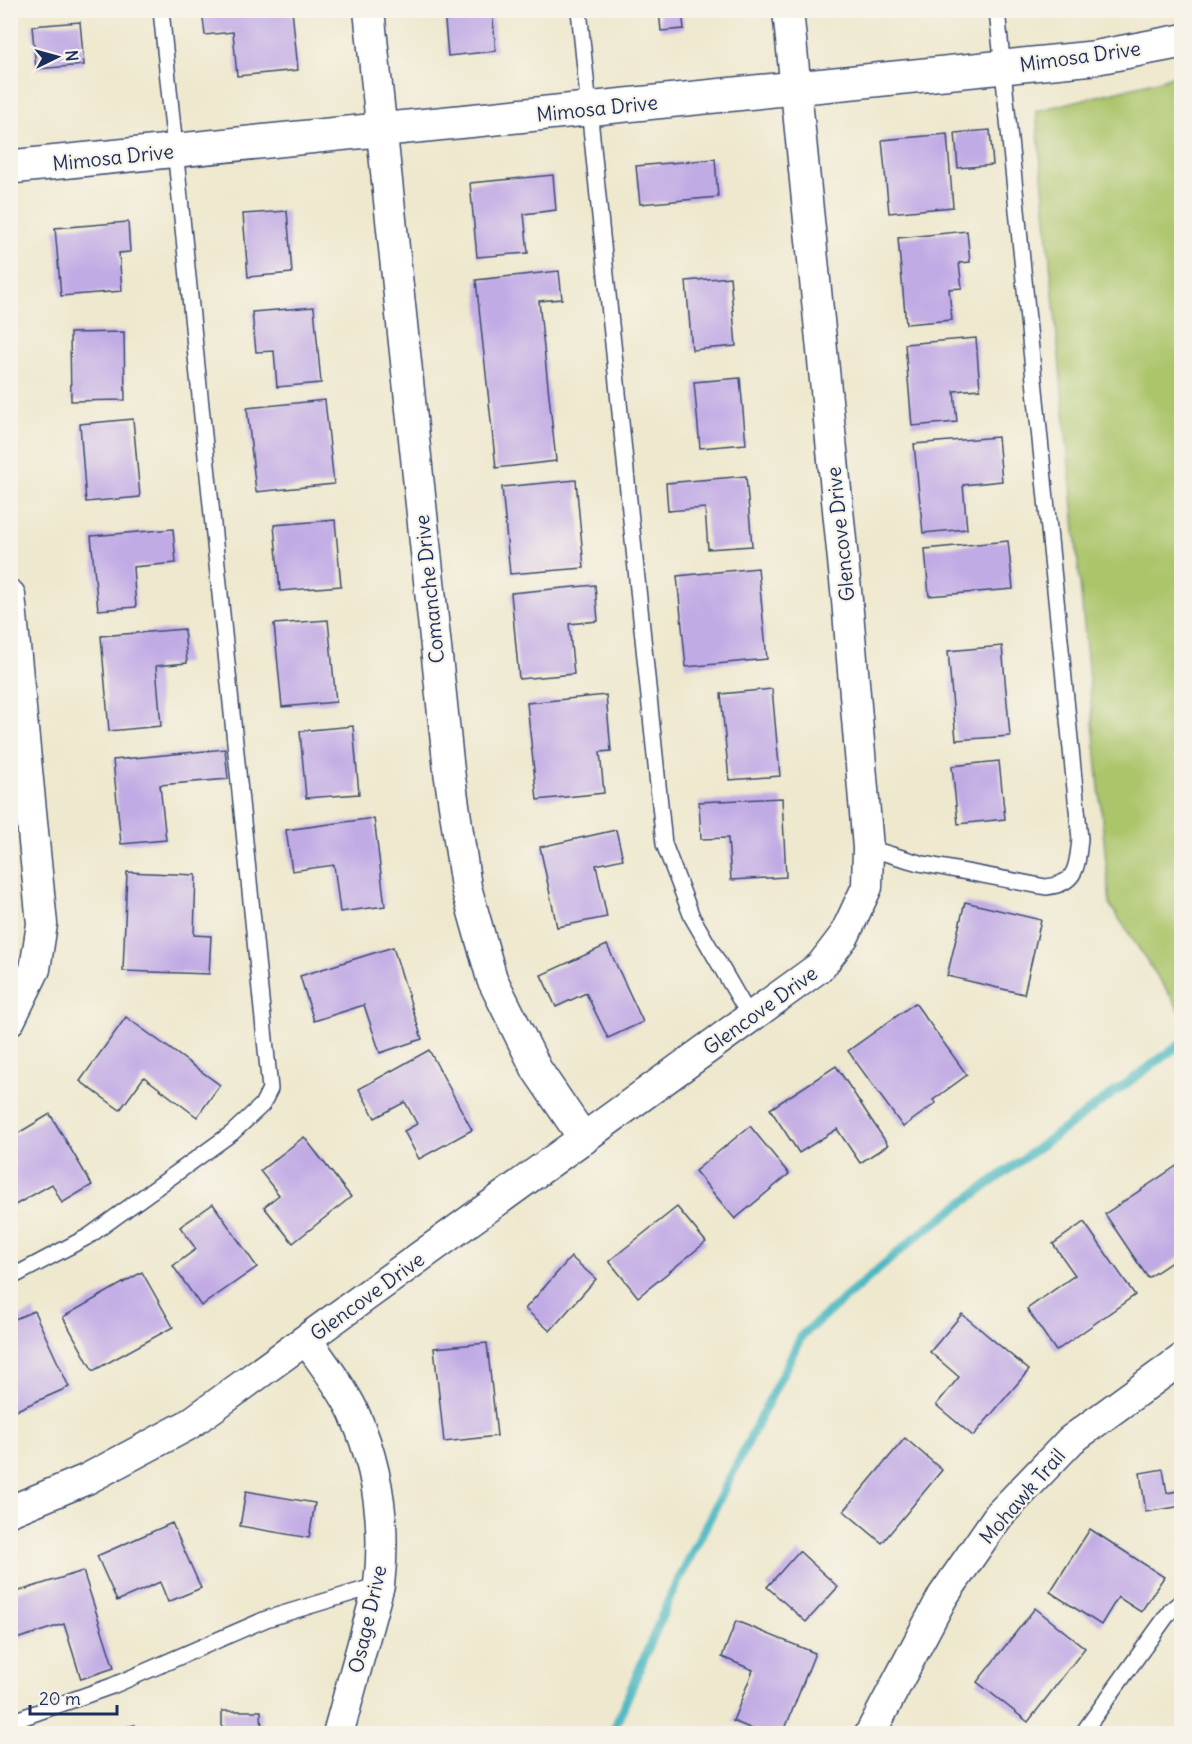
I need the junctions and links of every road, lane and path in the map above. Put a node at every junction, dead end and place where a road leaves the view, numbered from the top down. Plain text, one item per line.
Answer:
1 (161, 10) edge
2 (369, 10) edge
3 (579, 10) edge
4 (788, 10) edge
5 (998, 10) edge
6 (1182, 41) edge
7 (1003, 66) junction
8 (796, 87) junction
9 (589, 108) junction
10 (381, 129) junction
11 (175, 150) junction
12 (10, 167) edge
13 (10, 595) edge
14 (868, 848) junction
15 (750, 1017) junction
16 (10, 1020) edge
17 (584, 1139) junction
18 (10, 1278) edge
19 (307, 1340) junction
20 (1182, 1359) edge
21 (10, 1511) edge
22 (379, 1584) junction
23 (1182, 1601) edge
24 (10, 1722) edge
25 (338, 1734) edge
26 (870, 1734) edge
27 (1082, 1734) edge

1 - 11 lane
2 - 10 street, Comanche Drive
3 - 9 lane
4 - 8 street, Glencove Drive
5 - 7 lane
6 - 7 street, Mimosa Drive
7 - 8 street, Mimosa Drive
7 - 14 lane
8 - 9 street, Mimosa Drive
8 - 14 street, Glencove Drive
9 - 10 street, Mimosa Drive
9 - 15 lane
10 - 11 street, Mimosa Drive
10 - 17 street, Comanche Drive
11 - 12 street, Mimosa Drive
11 - 18 lane
13 - 16 street
14 - 15 street, Glencove Drive
15 - 17 street, Glencove Drive
17 - 19 street, Glencove Drive
19 - 21 street, Glencove Drive
19 - 22 street, Osage Drive
20 - 26 street, Mohawk Trail
22 - 24 lane
22 - 25 street, Osage Drive
23 - 27 lane

